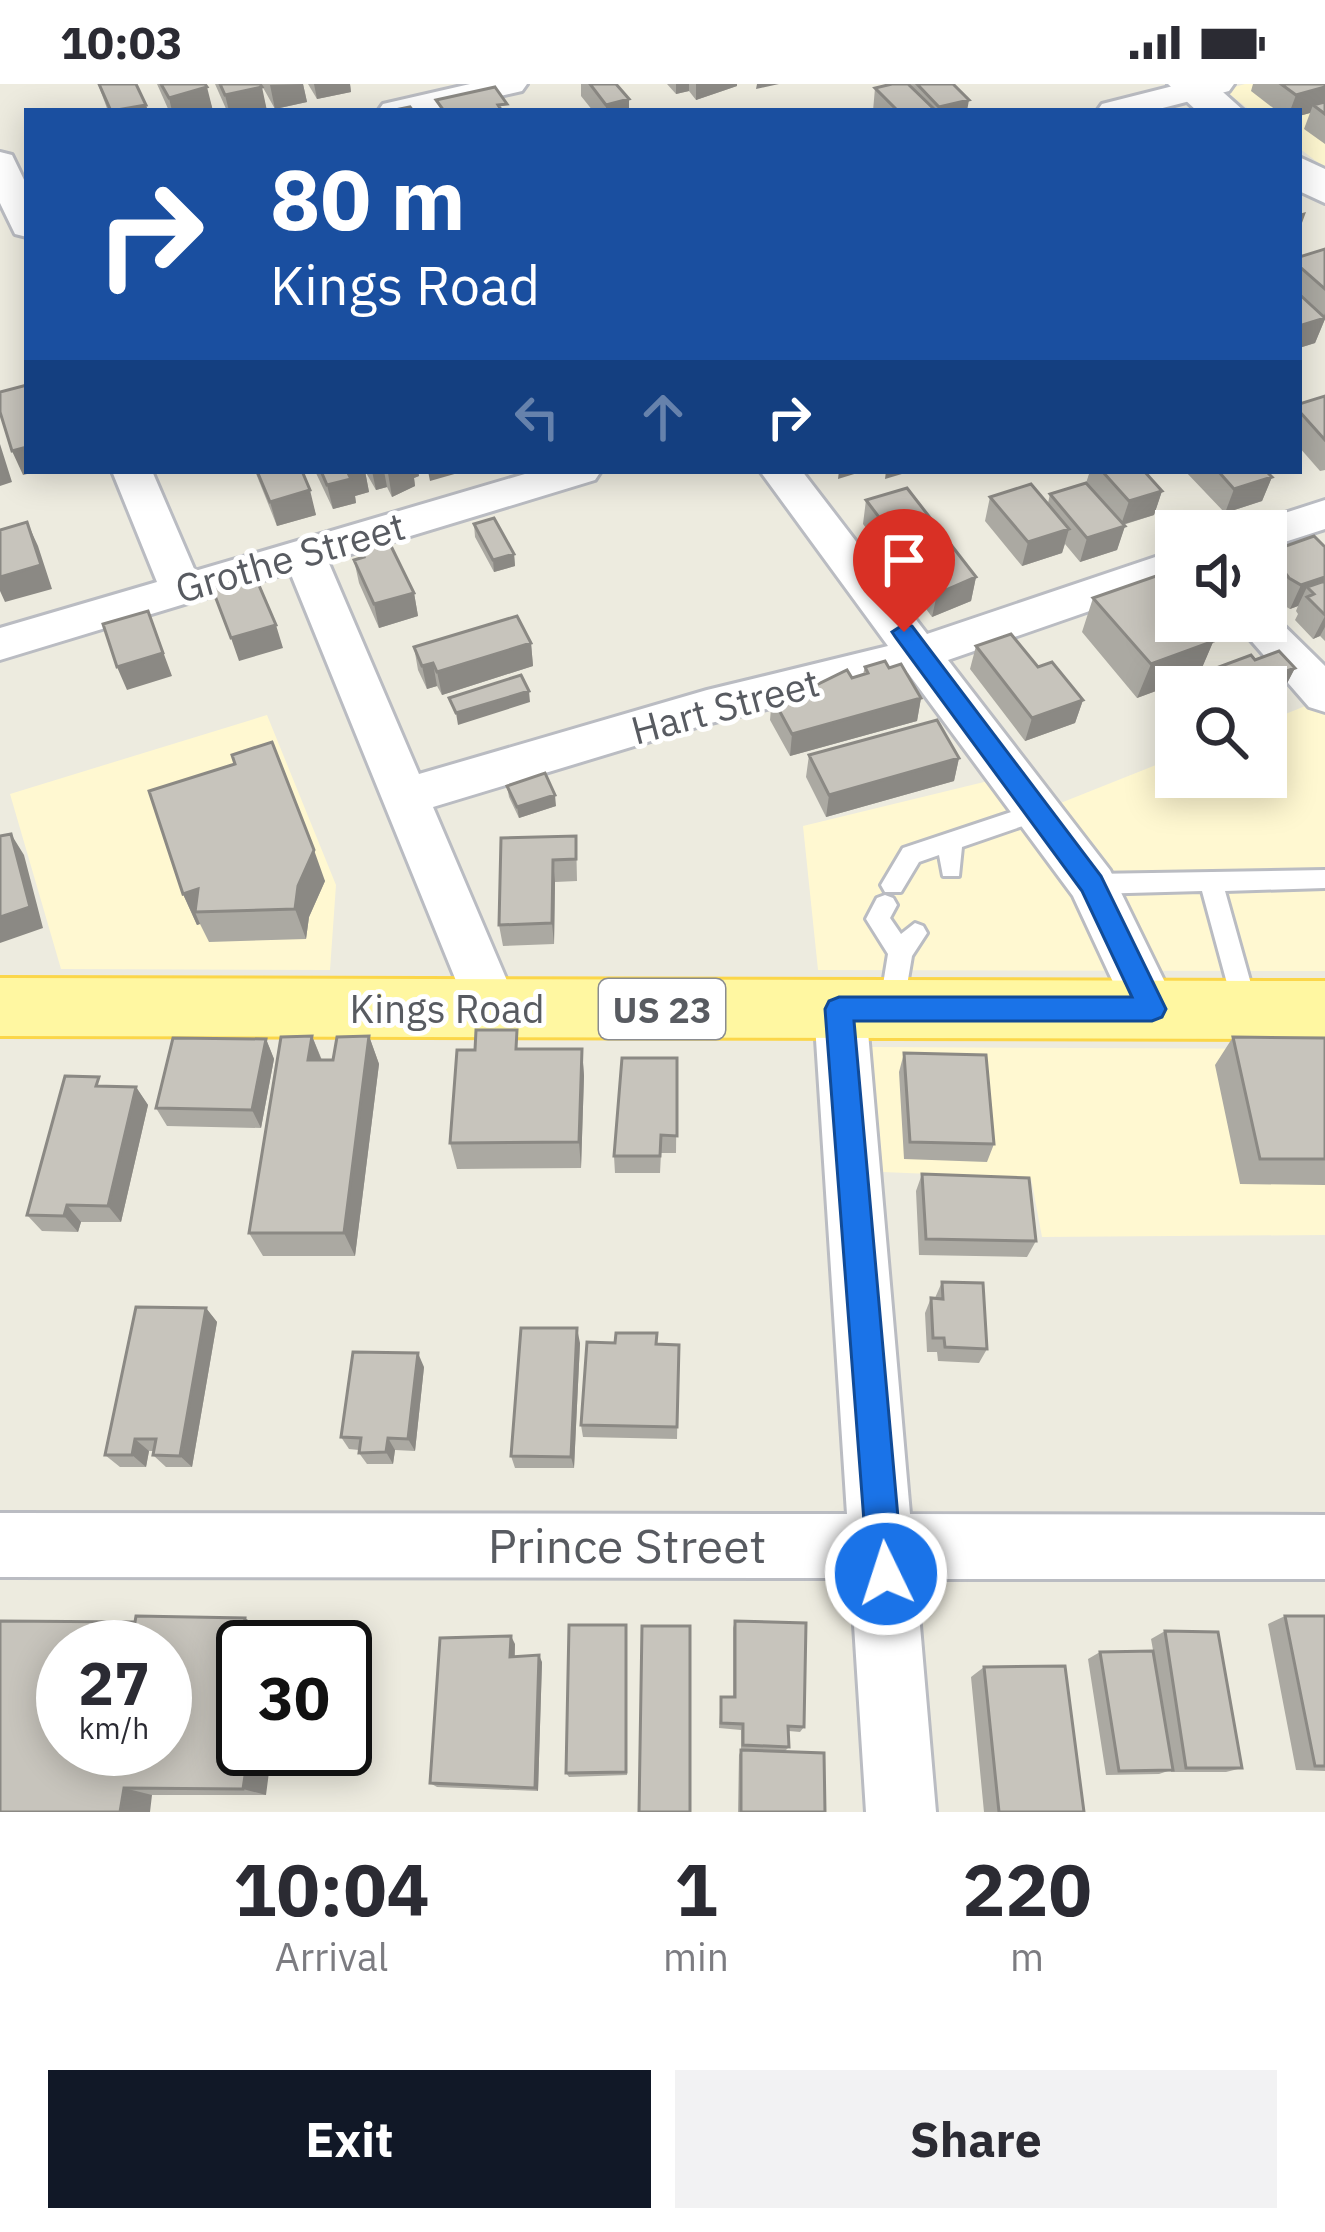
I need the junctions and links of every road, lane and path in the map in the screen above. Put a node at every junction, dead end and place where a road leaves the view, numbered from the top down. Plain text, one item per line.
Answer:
1 (515, 84) edge
2 (1206, 92) edge
3 (407, 108) edge
4 (538, 108) edge
5 (1128, 108) edge
6 (0, 162) edge
7 (17, 205) edge
8 (133, 474) edge
9 (570, 474) edge
10 (782, 474) edge
11 (1325, 514) edge
12 (1287, 527) edge
13 (304, 554) junction
14 (1155, 572) edge
15 (182, 590) junction
16 (1276, 642) edge
17 (0, 644) edge
18 (920, 653) junction
19 (1325, 695) edge
20 (409, 796) junction
21 (1038, 812) junction
22 (1325, 880) edge
23 (1092, 884) junction
24 (1212, 884) junction
25 (886, 976) junction
26 (0, 1007) edge
27 (493, 1009) junction
28 (1152, 1009) junction
29 (1246, 1010) junction
30 (1325, 1010) edge
31 (0, 1545) edge
32 (884, 1546) junction
33 (1325, 1546) edge
34 (901, 1812) edge

1 - 3 street
1 - 4 street
2 - 5 street
6 - 7 street
8 - 15 street
9 - 13 street, Grothe Street
10 - 18 street
11 - 12 street
13 - 15 street, Grothe Street
13 - 20 street
14 - 18 street, Hart Street
15 - 17 street, Grothe Street
16 - 19 street
18 - 20 street, Hart Street
18 - 21 street
20 - 27 street
21 - 23 street
21 - 25 lane
22 - 24 lane
23 - 24 lane
23 - 28 street
24 - 29 lane
25 - 27 main road, Kings Road / US 23
25 - 28 main road, Kings Road / US 23
25 - 32 street
26 - 27 main road, Kings Road / US 23
28 - 29 main road, Kings Road / US 23
29 - 30 main road, Kings Road / US 23
31 - 32 street, Prince Street
32 - 33 street, Prince Street
32 - 34 street

